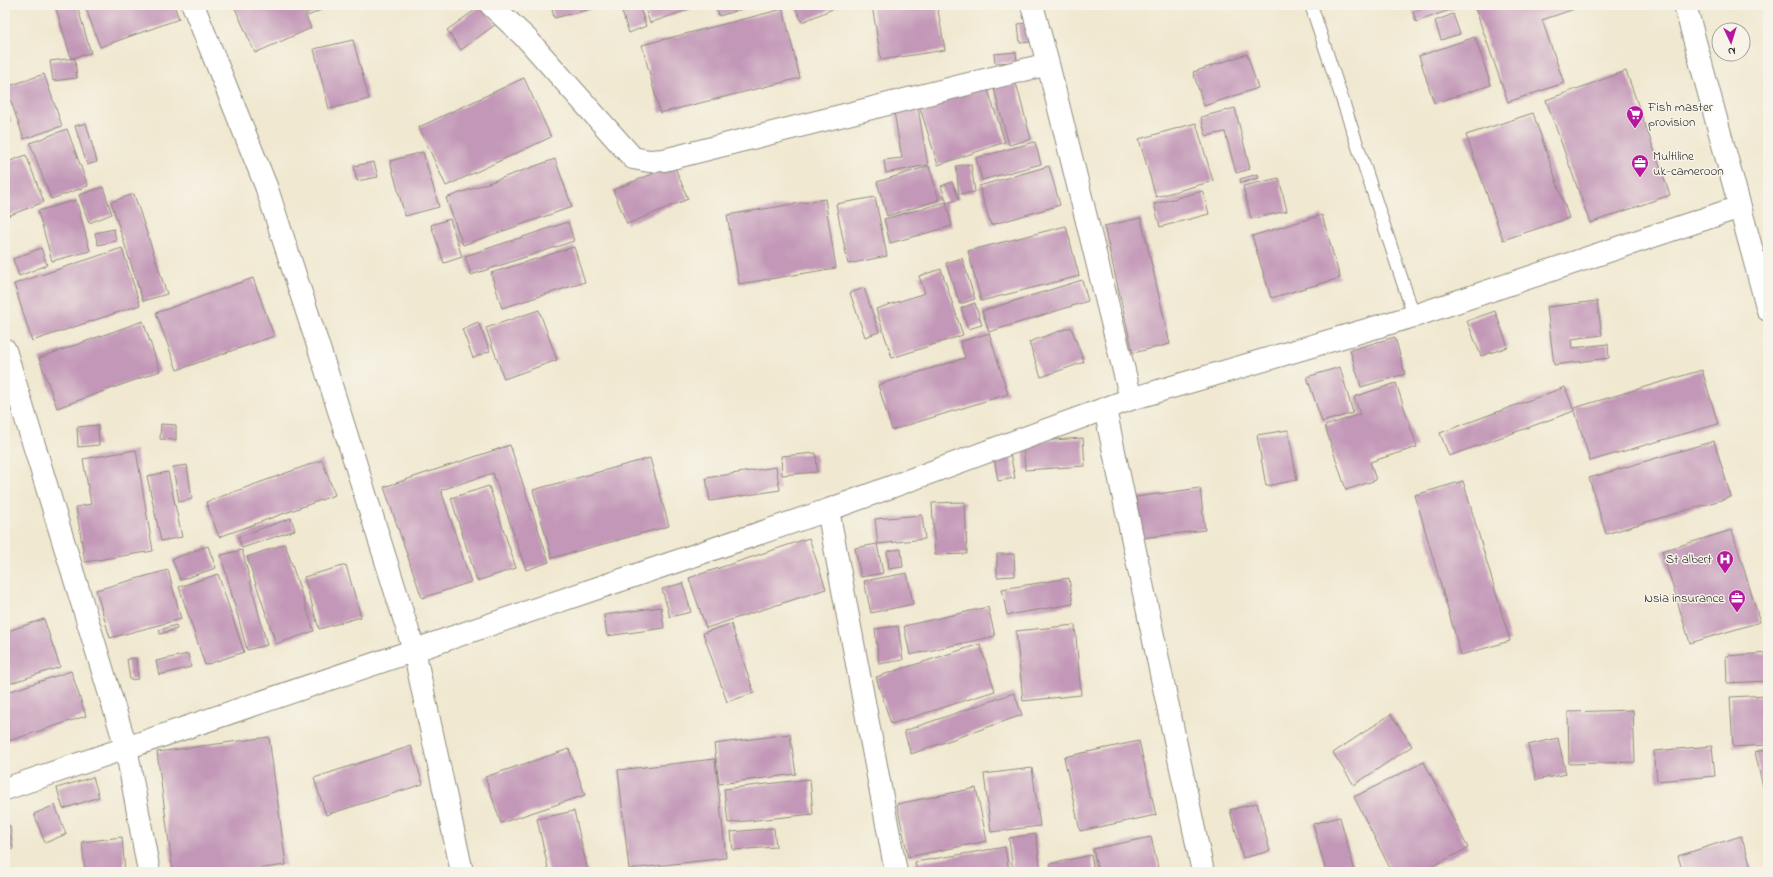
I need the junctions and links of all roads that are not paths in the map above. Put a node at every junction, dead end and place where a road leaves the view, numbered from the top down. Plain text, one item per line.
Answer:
1 (194, 5) edge
2 (491, 5) edge
3 (1032, 5) edge
4 (1311, 5) edge
5 (1685, 5) edge
6 (1048, 64) junction
7 (1740, 207) junction
8 (1768, 310) edge
9 (1414, 316) junction
10 (5, 350) edge
11 (1131, 399) junction
12 (1105, 409) junction
13 (828, 510) junction
14 (414, 650) junction
15 (126, 747) junction
16 (5, 789) edge
17 (149, 872) edge
18 (462, 872) edge
19 (896, 872) edge
20 (1203, 872) edge

1 - 14 main road
2 - 6 main road
3 - 6 main road
4 - 9 lane
5 - 7 main road
6 - 11 main road
7 - 8 main road
7 - 9 main road
9 - 11 main road
10 - 15 main road
11 - 12 main road
12 - 13 main road
12 - 20 main road
13 - 14 main road
13 - 19 main road
14 - 15 main road
14 - 18 main road
15 - 16 main road
15 - 17 main road

